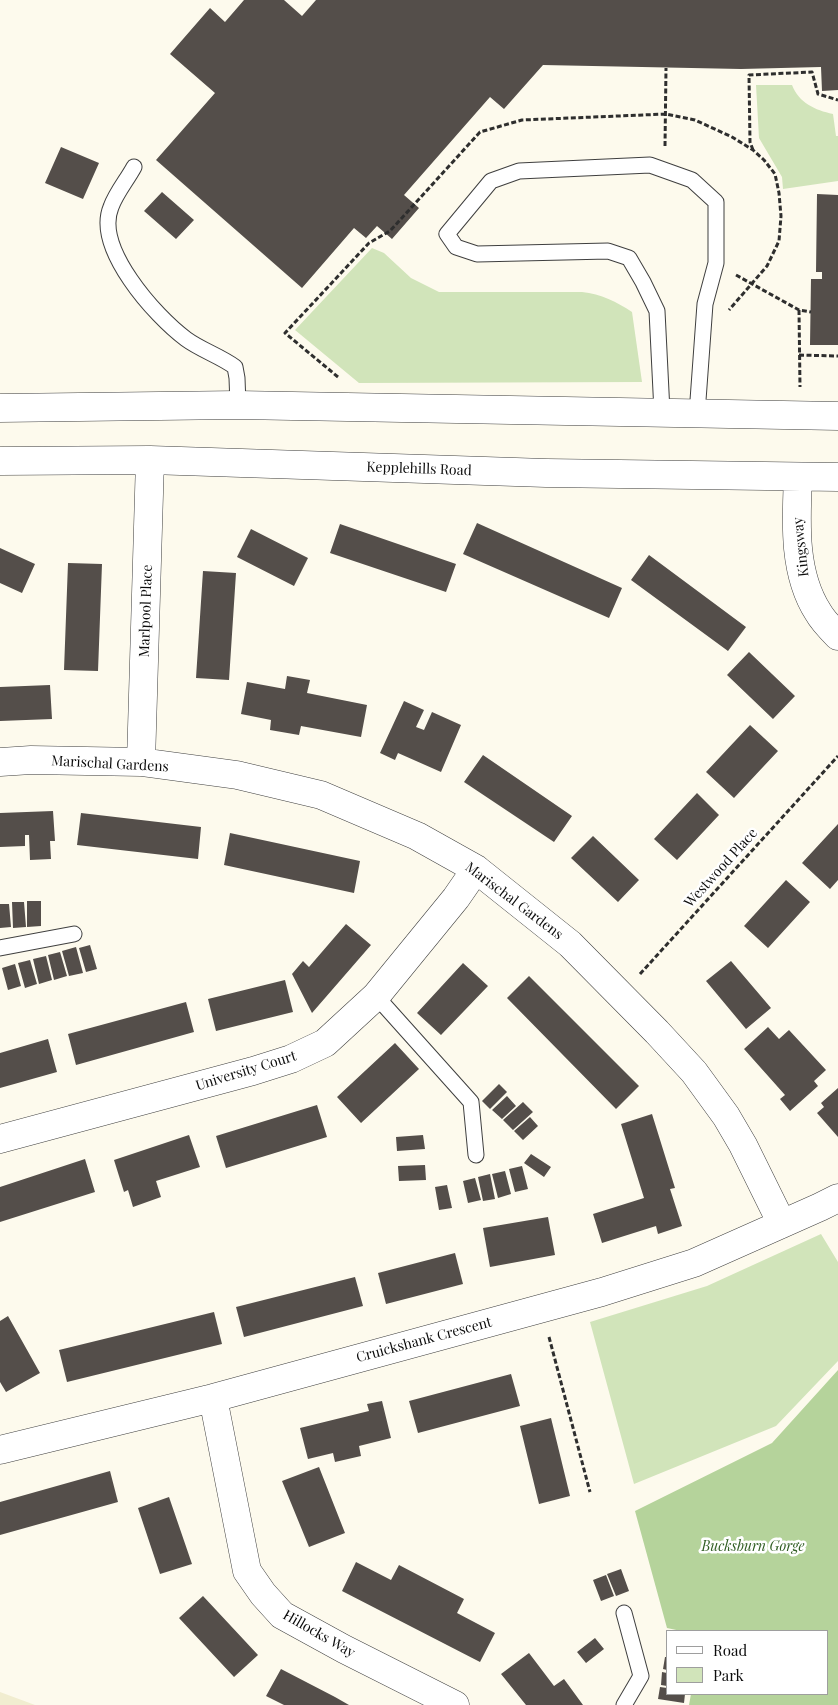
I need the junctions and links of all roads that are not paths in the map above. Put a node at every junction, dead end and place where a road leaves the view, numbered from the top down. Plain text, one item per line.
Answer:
1 (134, 167) dead end
2 (238, 405) junction
3 (0, 408) edge
4 (662, 412) junction
5 (697, 414) junction
6 (838, 416) edge
7 (0, 460) edge
8 (150, 460) junction
9 (798, 477) junction
10 (838, 477) edge
11 (838, 636) edge
12 (0, 762) edge
13 (141, 762) junction
14 (476, 870) junction
15 (74, 934) dead end
16 (0, 948) edge
17 (376, 996) junction
18 (0, 1139) edge
19 (476, 1155) dead end
20 (838, 1198) edge
21 (782, 1224) junction
22 (213, 1398) junction
23 (0, 1450) edge
24 (624, 1614) dead end
25 (455, 1705) edge
26 (624, 1705) edge

1 - 2 lane
2 - 3 street
2 - 4 street
4 - 5 street
4 - 5 lane
5 - 6 street
7 - 8 street, Kepplehills Road
8 - 9 street, Kepplehills Road
8 - 13 street, Marlpool Place
9 - 10 street, Kepplehills Road
9 - 11 street, Kingsway
12 - 13 street, Marischal Gardens
13 - 14 street, Marischal Gardens
14 - 17 street, University Court
14 - 21 street, Marischal Gardens
15 - 16 lane
17 - 18 street, University Court
17 - 19 lane
20 - 21 street, Cruickshank Crescent
21 - 22 street, Cruickshank Crescent
22 - 23 street, Cruickshank Crescent
22 - 25 street, Hillocks Way
24 - 26 lane

